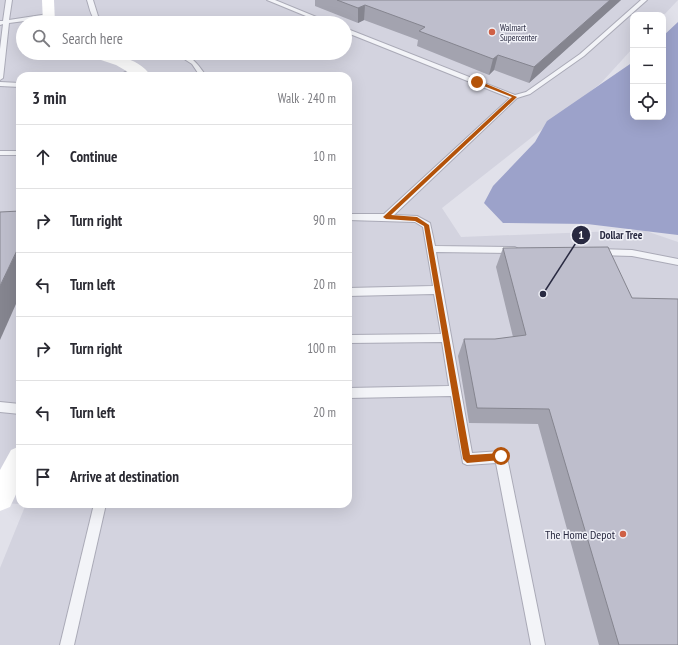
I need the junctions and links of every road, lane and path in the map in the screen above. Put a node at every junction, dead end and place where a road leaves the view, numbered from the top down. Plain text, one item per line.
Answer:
1 (9, 0) edge
2 (48, 0) edge
3 (90, 0) edge
4 (270, 0) edge
5 (644, 0) edge
6 (48, 16) edge
7 (95, 16) edge
8 (310, 16) edge
9 (16, 21) edge
10 (3, 22) edge
11 (352, 33) edge
12 (115, 60) edge
13 (188, 60) edge
14 (140, 72) edge
15 (200, 72) edge
16 (0, 78) edge
17 (0, 84) edge
18 (16, 85) edge
19 (515, 97) junction
20 (0, 153) edge
21 (16, 153) edge
22 (352, 217) edge
23 (386, 217) junction
24 (430, 249) junction
25 (523, 251) edge
26 (585, 252) edge
27 (678, 262) edge
28 (438, 290) junction
29 (352, 292) edge
30 (446, 338) junction
31 (352, 339) edge
32 (456, 391) junction
33 (352, 393) edge
34 (0, 407) edge
35 (16, 409) edge
36 (16, 467) edge
37 (0, 497) edge
38 (99, 508) edge
39 (67, 645) edge
40 (538, 645) edge

1 - 10 lane
2 - 6 street
3 - 7 lane
4 - 8 lane
5 - 19 lane
9 - 10 lane
10 - 16 lane
11 - 19 lane
12 - 14 street
13 - 15 lane
17 - 18 lane
19 - 23 lane
20 - 21 lane
22 - 23 lane
23 - 24 lane
24 - 25 lane
24 - 28 lane
26 - 27 lane
28 - 29 lane
28 - 30 lane
30 - 31 lane
30 - 32 lane
32 - 33 lane
32 - 40 lane
34 - 35 lane
36 - 37 street
38 - 39 lane

